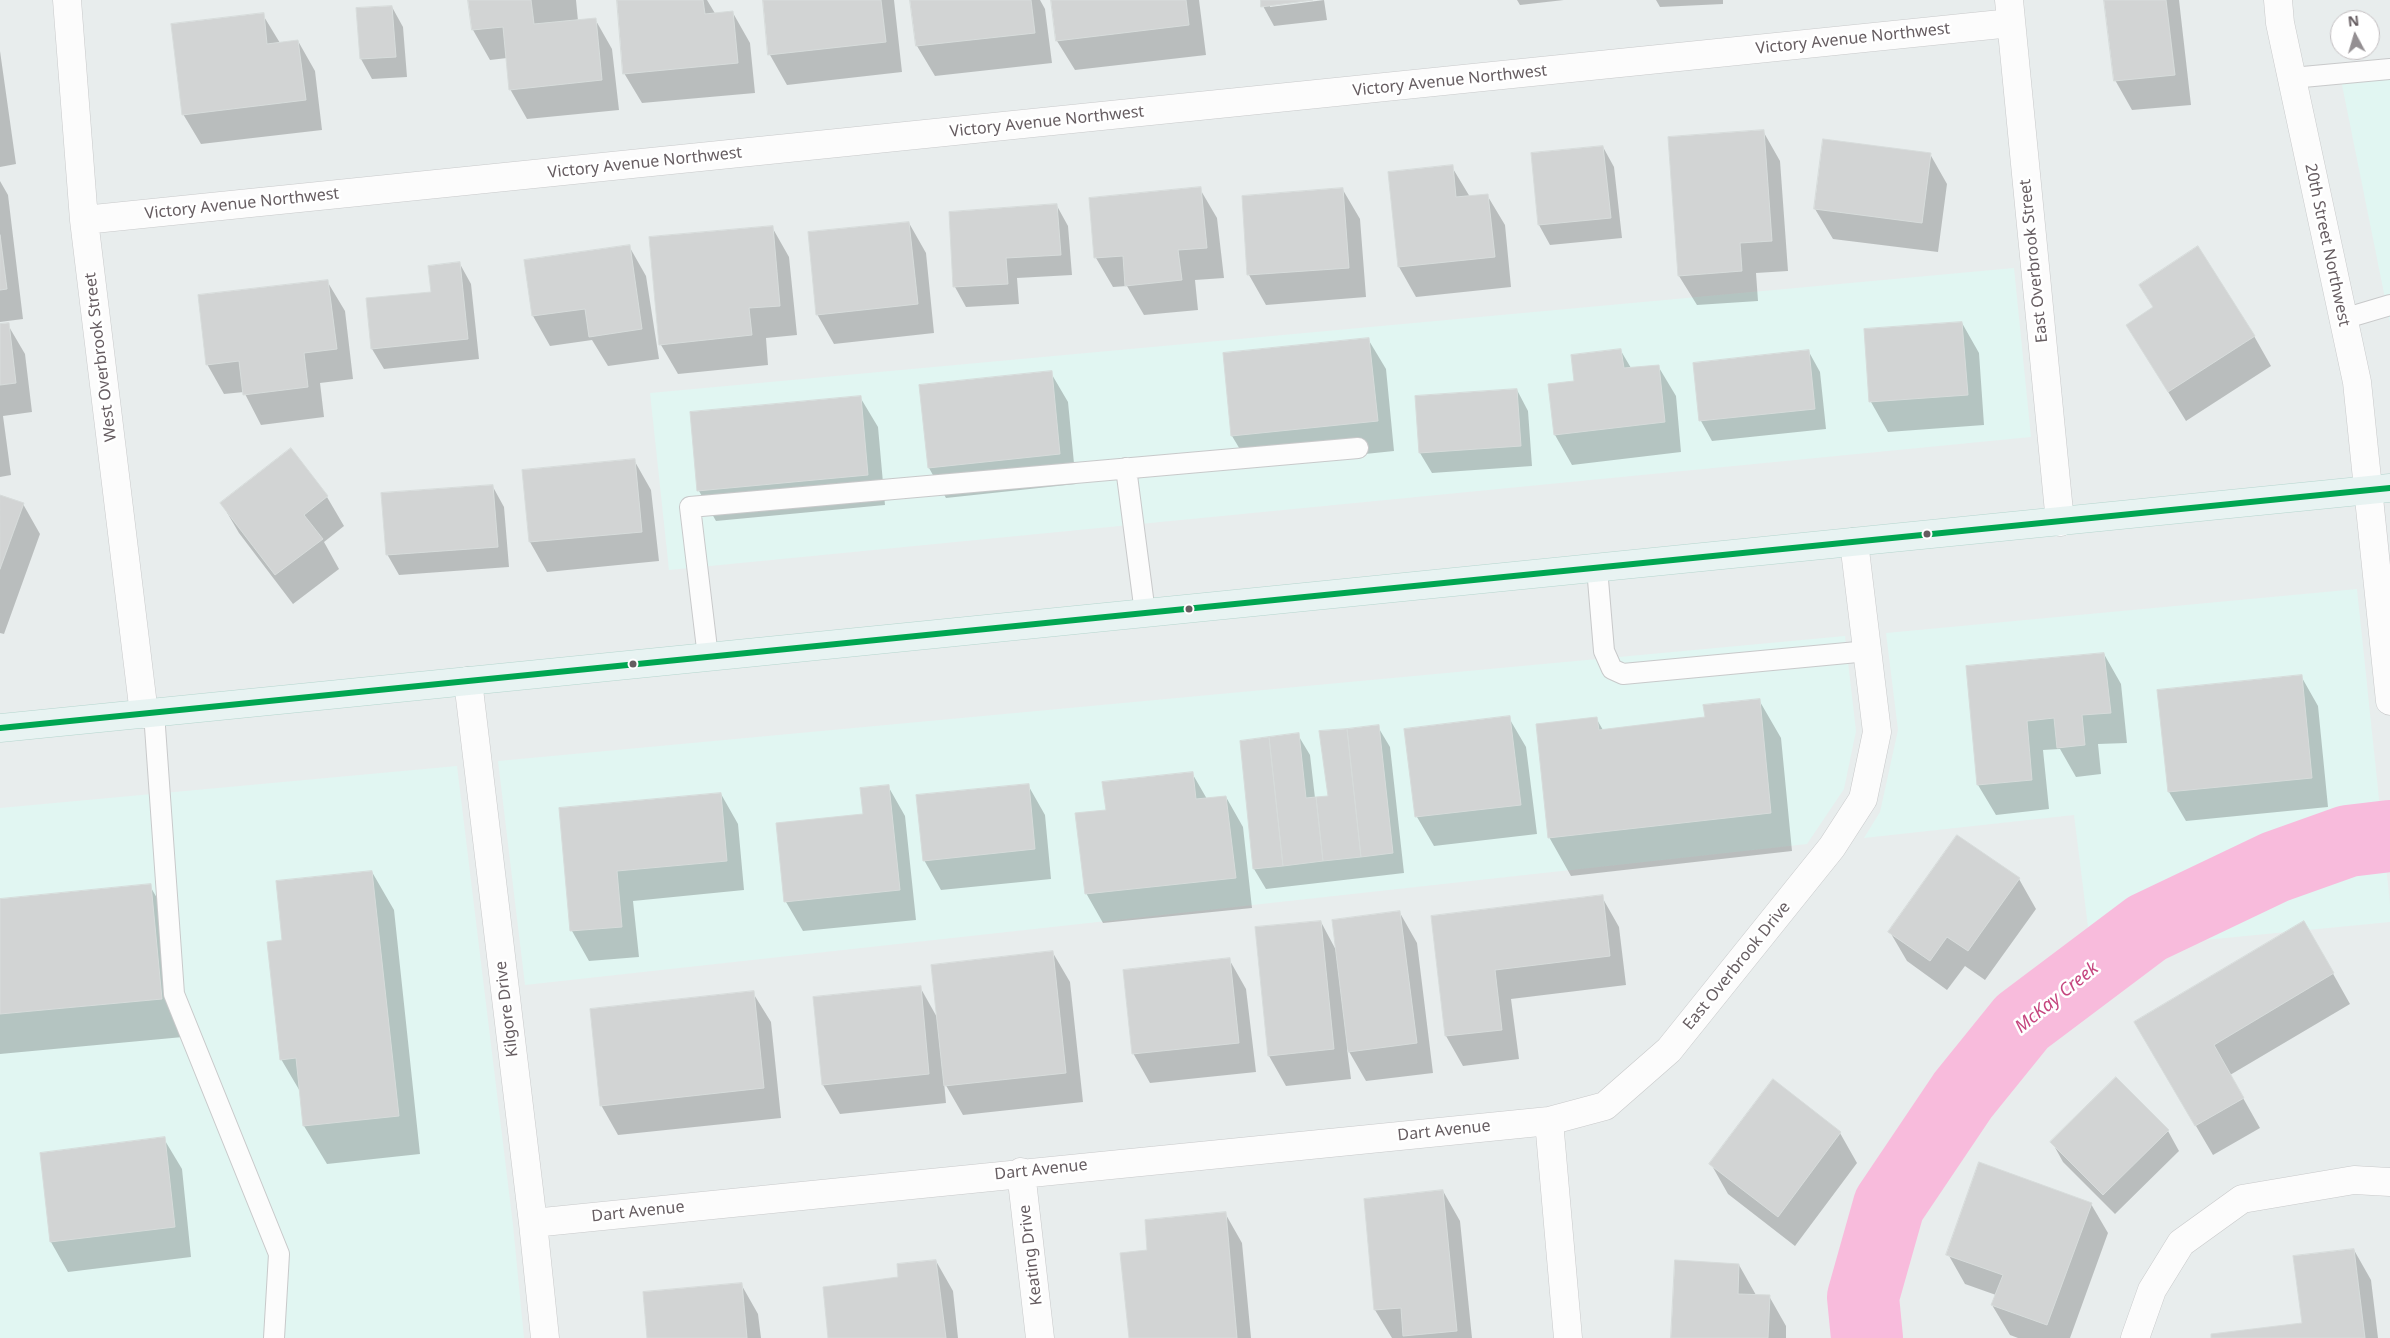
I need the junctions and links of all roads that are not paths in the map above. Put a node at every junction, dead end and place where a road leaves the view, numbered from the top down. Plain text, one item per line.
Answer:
1 (67, 0) edge
2 (2278, 0) edge
3 (2010, 12) edge
4 (2390, 69) edge
5 (2292, 78) junction
6 (84, 220) junction
7 (2390, 305) edge
8 (2343, 319) junction
9 (1358, 448) dead end
10 (1126, 468) junction
11 (2379, 490) edge
12 (2060, 522) junction
13 (1854, 542) junction
14 (1597, 568) junction
15 (1145, 613) junction
16 (1868, 651) junction
17 (708, 657) junction
18 (468, 681) junction
19 (2390, 701) edge
20 (149, 713) junction
21 (0, 728) edge
22 (1549, 1121) junction
23 (1021, 1172) junction
24 (2390, 1182) edge
25 (533, 1223) junction
26 (274, 1338) edge
27 (545, 1338) edge
28 (1040, 1338) edge
29 (1568, 1338) edge
30 (2135, 1338) edge

1 - 6 street, West Overbrook Street
2 - 5 street, 20th Street Northwest
3 - 6 street, Victory Avenue Northwest
3 - 12 street, East Overbrook Street
4 - 5 lane
5 - 8 street, 20th Street Northwest
6 - 20 street, West Overbrook Street
7 - 8 lane
8 - 11 street, 20th Street Northwest
9 - 10 lane
10 - 15 lane
10 - 17 lane
11 - 12 main road
11 - 19 street, 20th Street Northwest
12 - 13 main road
13 - 14 main road
13 - 16 street, East Overbrook Drive
14 - 15 main road
14 - 16 lane
15 - 17 main road
16 - 22 street, East Overbrook Drive
17 - 18 main road
18 - 20 main road
18 - 25 street, Kilgore Drive
20 - 21 main road
20 - 26 lane
22 - 23 street, Dart Avenue
22 - 29 street
23 - 25 street, Dart Avenue
23 - 28 street, Keating Drive
24 - 30 street
25 - 27 street, Kilgore Drive

